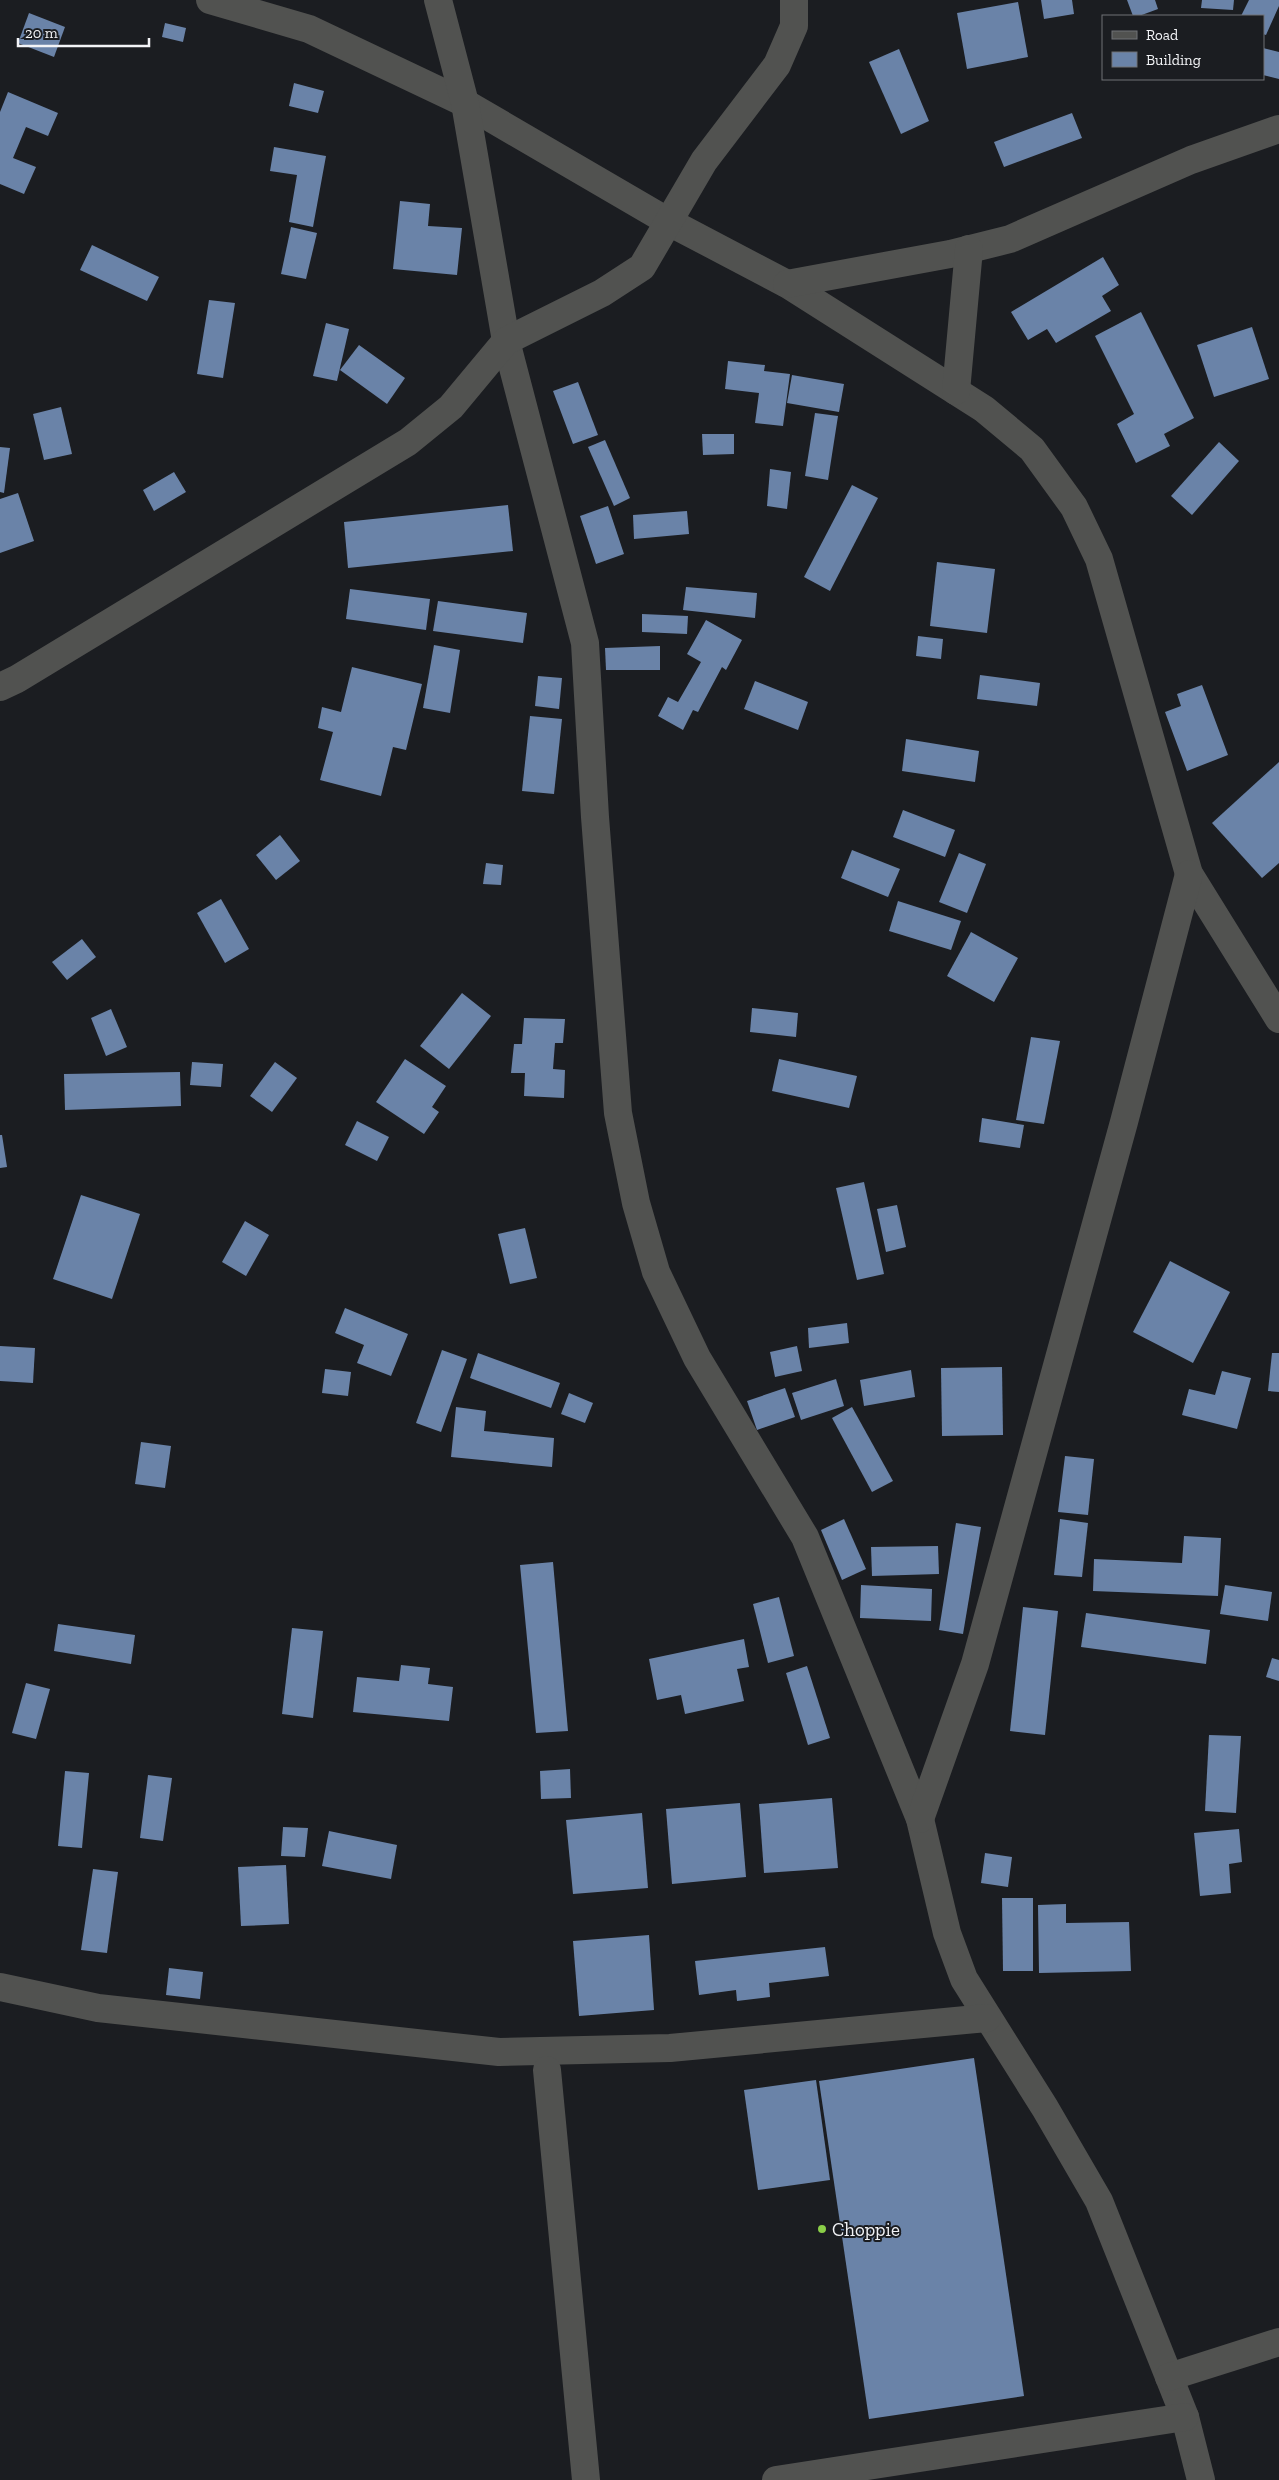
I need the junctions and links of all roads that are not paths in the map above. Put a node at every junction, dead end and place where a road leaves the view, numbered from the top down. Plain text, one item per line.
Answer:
1 (210, 0) edge
2 (438, 0) edge
3 (794, 0) edge
4 (465, 103) junction
5 (1279, 129) edge
6 (669, 222) junction
7 (968, 249) junction
8 (787, 284) junction
9 (506, 341) junction
10 (956, 391) junction
11 (0, 687) edge
12 (1189, 874) junction
13 (1279, 1018) edge
14 (920, 1819) junction
15 (0, 1987) edge
16 (987, 2018) junction
17 (547, 2070) dead end
18 (1279, 2342) edge
19 (1169, 2377) junction
20 (1186, 2417) junction
21 (586, 2480) edge
22 (776, 2480) edge
23 (1201, 2480) edge

1 - 4 street
2 - 4 street
3 - 6 street
4 - 6 street
4 - 9 street
5 - 7 street
6 - 8 street
6 - 9 street
7 - 8 street
7 - 10 street
8 - 10 street
9 - 11 street
9 - 14 street
10 - 12 street
12 - 13 street
12 - 14 street
14 - 16 street
15 - 16 street
16 - 19 street
17 - 21 street
18 - 19 street
19 - 20 street
20 - 22 street
20 - 23 street

